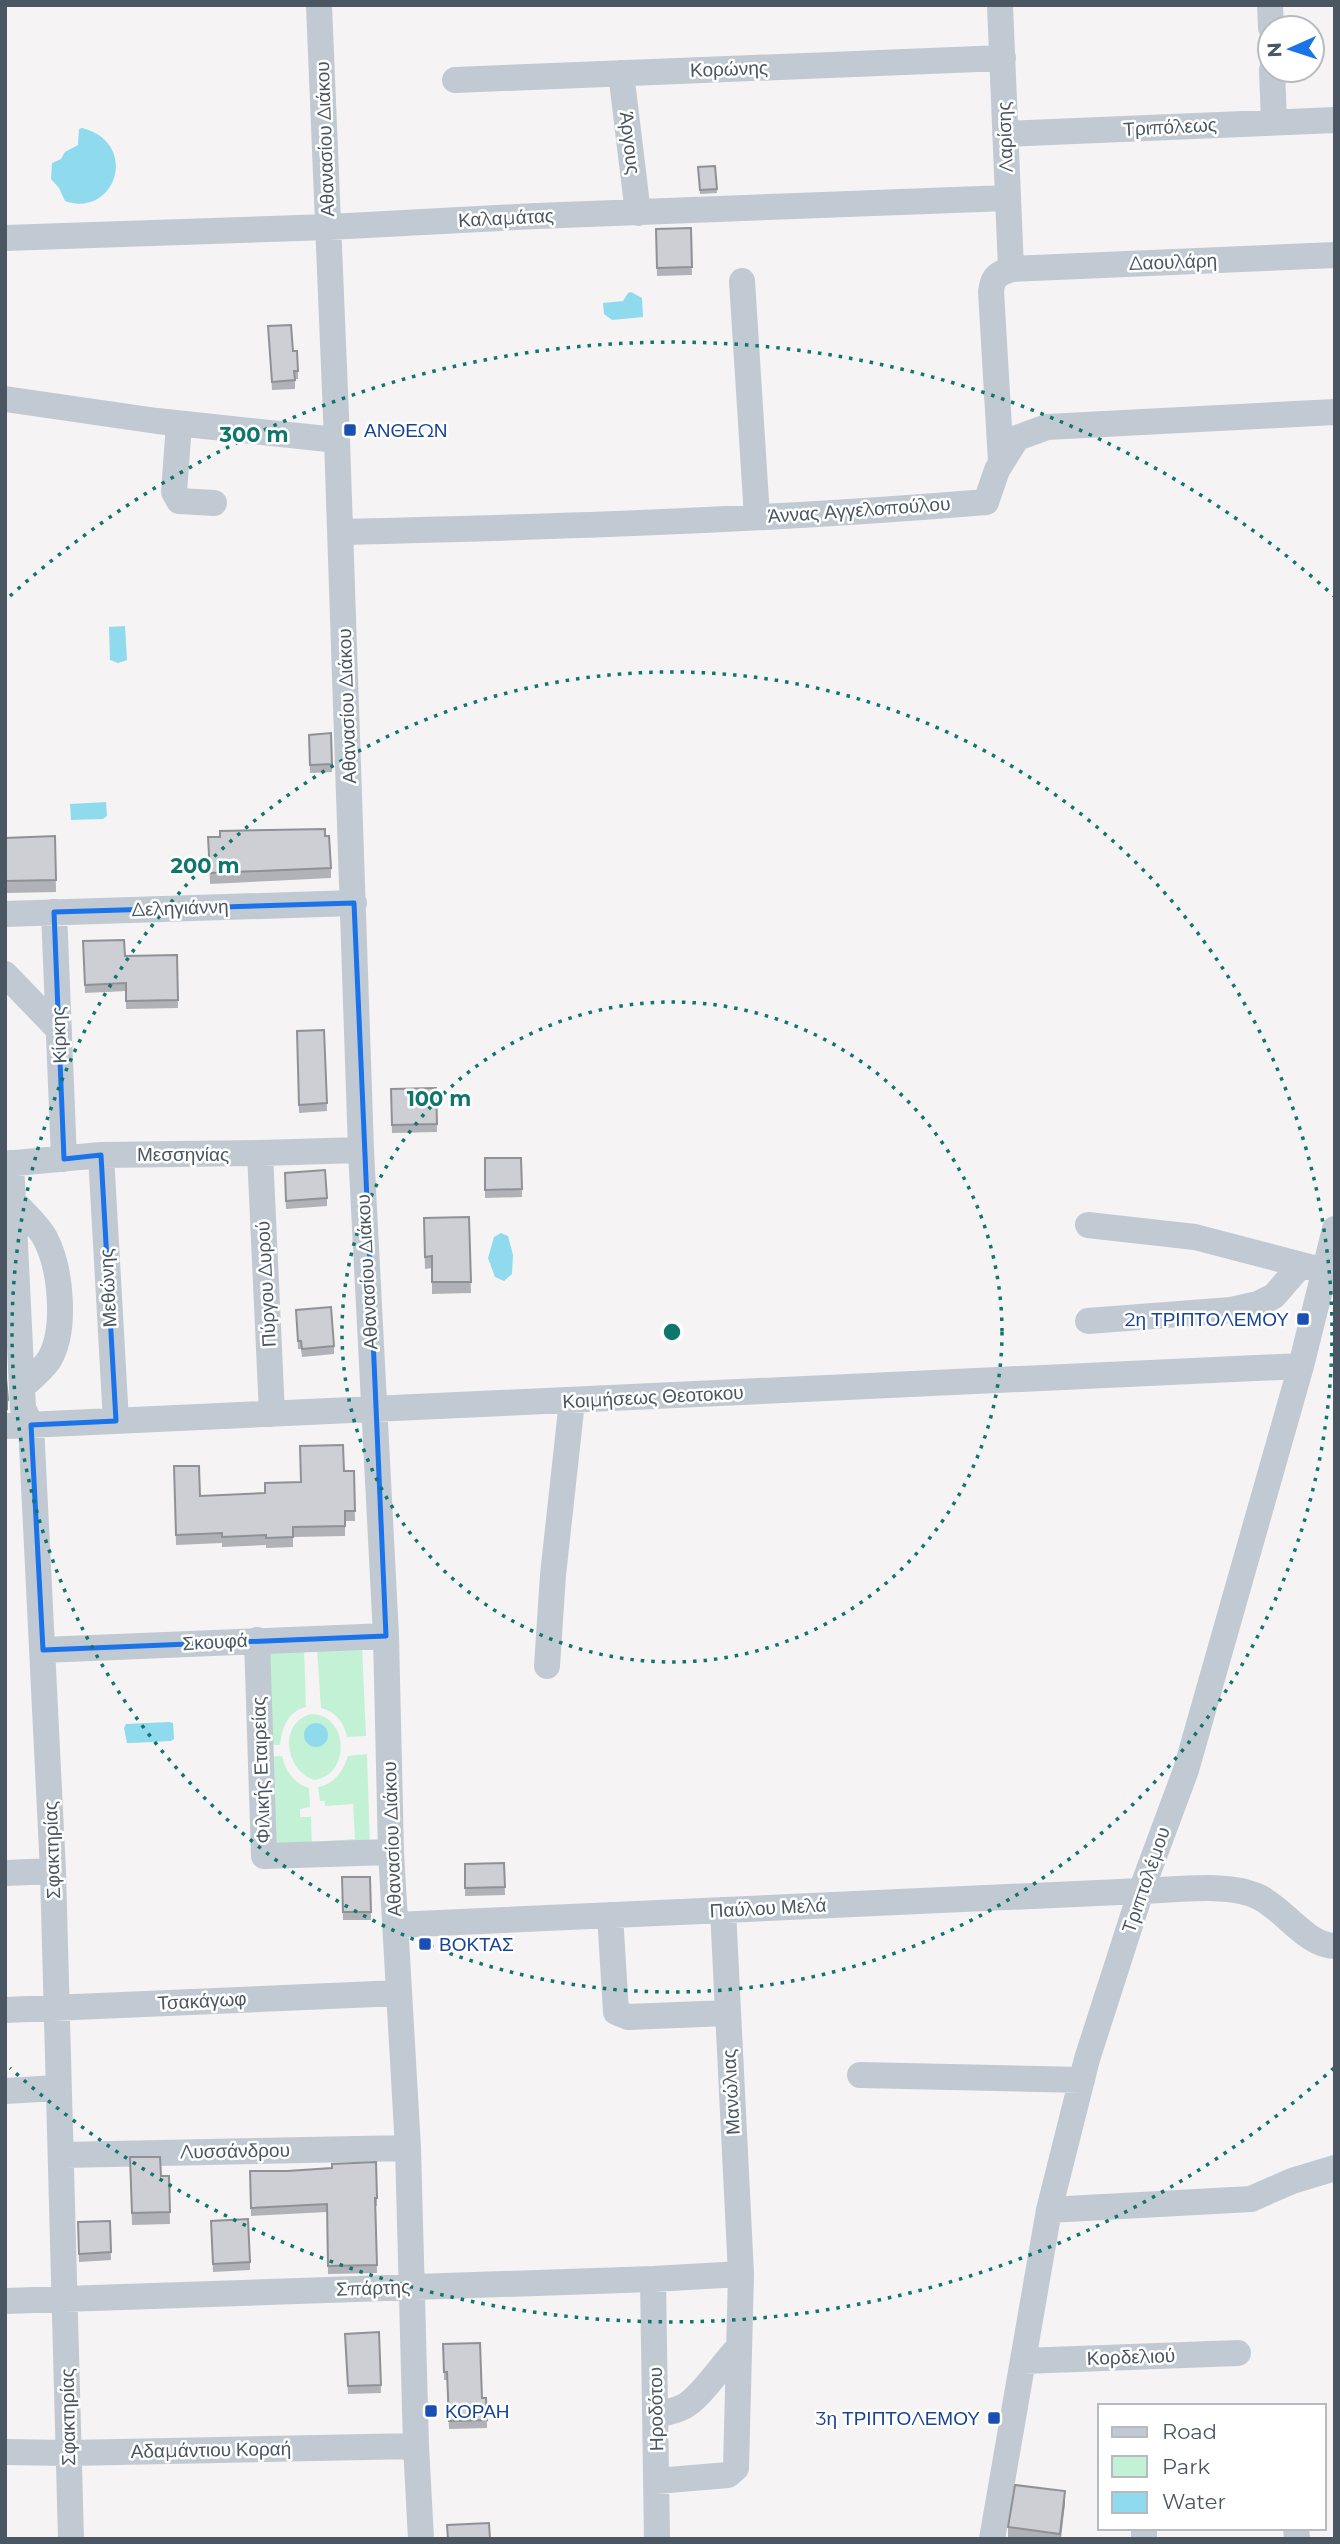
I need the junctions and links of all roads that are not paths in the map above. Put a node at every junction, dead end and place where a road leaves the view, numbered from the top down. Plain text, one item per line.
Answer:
1 (319, 5) edge
2 (1000, 5) edge
3 (1003, 58) junction
4 (621, 73) junction
5 (455, 80) dead end
6 (1273, 84) edge
7 (1335, 120) edge
8 (1274, 122) junction
9 (1006, 134) junction
10 (1007, 198) junction
11 (638, 214) junction
12 (329, 227) junction
13 (5, 238) edge
14 (1335, 255) edge
15 (1012, 269) junction
16 (742, 281) dead end
17 (5, 400) edge
18 (1335, 412) edge
19 (179, 424) junction
20 (337, 440) junction
21 (1001, 462) junction
22 (214, 503) dead end
23 (757, 517) junction
24 (340, 532) junction
25 (354, 903) junction
26 (54, 912) junction
27 (5, 914) edge
28 (5, 974) edge
29 (59, 1030) junction
30 (361, 1150) junction
31 (260, 1153) junction
32 (101, 1155) junction
33 (64, 1159) junction
34 (8, 1163) edge
35 (13, 1201) junction
36 (1088, 1225) dead end
37 (1335, 1229) edge
38 (1322, 1266) edge
39 (1088, 1321) dead end
40 (1301, 1366) junction
41 (22, 1387) junction
42 (572, 1401) junction
43 (373, 1409) junction
44 (272, 1414) junction
45 (116, 1421) junction
46 (18, 1426) edge
47 (386, 1636) junction
48 (257, 1640) junction
49 (43, 1650) junction
50 (547, 1666) dead end
51 (391, 1852) junction
52 (53, 1871) junction
53 (5, 1873) edge
54 (1141, 1891) junction
55 (723, 1910) junction
56 (610, 1915) junction
57 (395, 1925) junction
58 (1335, 1946) edge
59 (399, 1993) junction
60 (56, 2008) junction
61 (5, 2010) edge
62 (727, 2014) junction
63 (860, 2075) dead end
64 (1082, 2080) junction
65 (58, 2088) junction
66 (5, 2091) edge
67 (408, 2148) junction
68 (62, 2155) junction
69 (1335, 2168) edge
70 (1049, 2210) junction
71 (741, 2274) junction
72 (653, 2279) junction
73 (413, 2287) junction
74 (66, 2300) junction
75 (5, 2301) edge
76 (739, 2347) junction
77 (1238, 2353) dead end
78 (1023, 2361) junction
79 (656, 2415) junction
80 (416, 2446) junction
81 (5, 2452) edge
82 (69, 2453) junction
83 (657, 2481) junction
84 (71, 2539) edge
85 (421, 2539) edge
86 (657, 2539) edge
87 (992, 2539) edge

1 - 12 street, Αθανασίου Διάκου
2 - 3 street, Λαρίσης
3 - 4 street, Κορώνης
3 - 9 street, Λαρίσης
4 - 5 street, Κορώνης
4 - 11 street, Άργους
6 - 8 street
7 - 8 street, Τριπόλεως
8 - 9 street, Τριπόλεως
9 - 10 street, Λαρίσης
10 - 11 street, Καλαμάτας
10 - 15 street, Λαρίσης
11 - 12 street, Καλαμάτας
12 - 13 street, Καλαμάτας
12 - 20 street, Αθανασίου Διάκου
14 - 15 street, Δαουλάρη
15 - 21 street
16 - 23 street
17 - 19 street
18 - 21 street, Άννας Αγγελοπούλου
19 - 20 street
19 - 22 street
20 - 24 street, Αθανασίου Διάκου
21 - 23 street, Άννας Αγγελοπούλου
23 - 24 street, Άννας Αγγελοπούλου
24 - 25 street, Αθανασίου Διάκου
25 - 26 street, Δεληγιάννη
25 - 30 street, Αθανασίου Διάκου
26 - 27 street, Δεληγιάννη
26 - 29 street, Κίρκης
28 - 29 street
29 - 33 street, Κίρκης
30 - 31 street, Μεσσηνίας
30 - 43 street, Αθανασίου Διάκου
31 - 32 street, Μεσσηνίας
31 - 44 street, Πύργου Δυρού
32 - 33 street, Μεσσηνίας
32 - 45 street, Μεθώνης
33 - 34 street, Μεσσηνίας
34 - 35 street, Σφακτηρίας
35 - 41 street, Σφακτηρίας
35 - 41 street
36 - 38 street
37 - 38 street, Τριπτολέμου
38 - 39 street
38 - 40 street, Τριπτολέμου
40 - 42 street, Κοιμήσεως Θεοτοκου
40 - 54 street, Τριπτολέμου
41 - 46 street, Σφακτηρίας
42 - 43 street, Κοιμήσεως Θεοτοκου
42 - 50 street
43 - 44 street, Κοιμήσεως Θεοτοκου
43 - 47 street, Αθανασίου Διάκου
44 - 45 street, Κοιμήσεως Θεοτοκου
45 - 46 street, Κοιμήσεως Θεοτοκου
46 - 49 street, Σφακτηρίας
47 - 48 street, Σκουφά
47 - 51 street, Αθανασίου Διάκου
48 - 49 street, Σκουφά
48 - 51 street, Φιλικής Εταιρείας
49 - 52 street, Σφακτηρίας
51 - 57 street, Αθανασίου Διάκου
52 - 53 street
52 - 60 street, Σφακτηρίας
54 - 55 street, Παύλου Μελά
54 - 58 street, Παύλου Μελά
54 - 64 street, Τριπτολέμου
55 - 56 street, Παύλου Μελά
55 - 62 street, Μανώλιας
56 - 57 street, Παύλου Μελά
56 - 62 street
57 - 59 street, Αθανασίου Διάκου
59 - 60 street, Τσακάγωφ
59 - 67 street, Αθανασίου Διάκου
60 - 61 street, Τσακάγωφ
60 - 65 street, Σφακτηρίας
62 - 71 street, Μανώλιας
63 - 64 street
64 - 70 street, Τριπτολέμου
65 - 66 street
65 - 68 street, Σφακτηρίας
67 - 68 street, Λυσσάνδρου
67 - 73 street, Αθανασίου Διάκου
68 - 74 street, Σφακτηρίας
69 - 70 street
70 - 78 street, Τριπτολέμου
71 - 72 street, Σπάρτης
71 - 76 street, Μανώλιας
72 - 73 street, Σπάρτης
72 - 79 street, Ηροδότου
73 - 74 street, Σπάρτης
73 - 80 street, Αθανασίου Διάκου
74 - 75 street, Σπάρτης
74 - 82 street, Σφακτηρίας
76 - 79 street
76 - 83 street, Μανώλιας
77 - 78 street, Κορδελιού
78 - 87 street, Τριπτολέμου
79 - 83 street, Ηροδότου
80 - 82 street, Αδαμάντιου Κοραή
80 - 85 street, Αθανασίου Διάκου
81 - 82 street, Αδαμάντιου Κοραή
82 - 84 street, Σφακτηρίας
83 - 86 street, Ηροδότου

